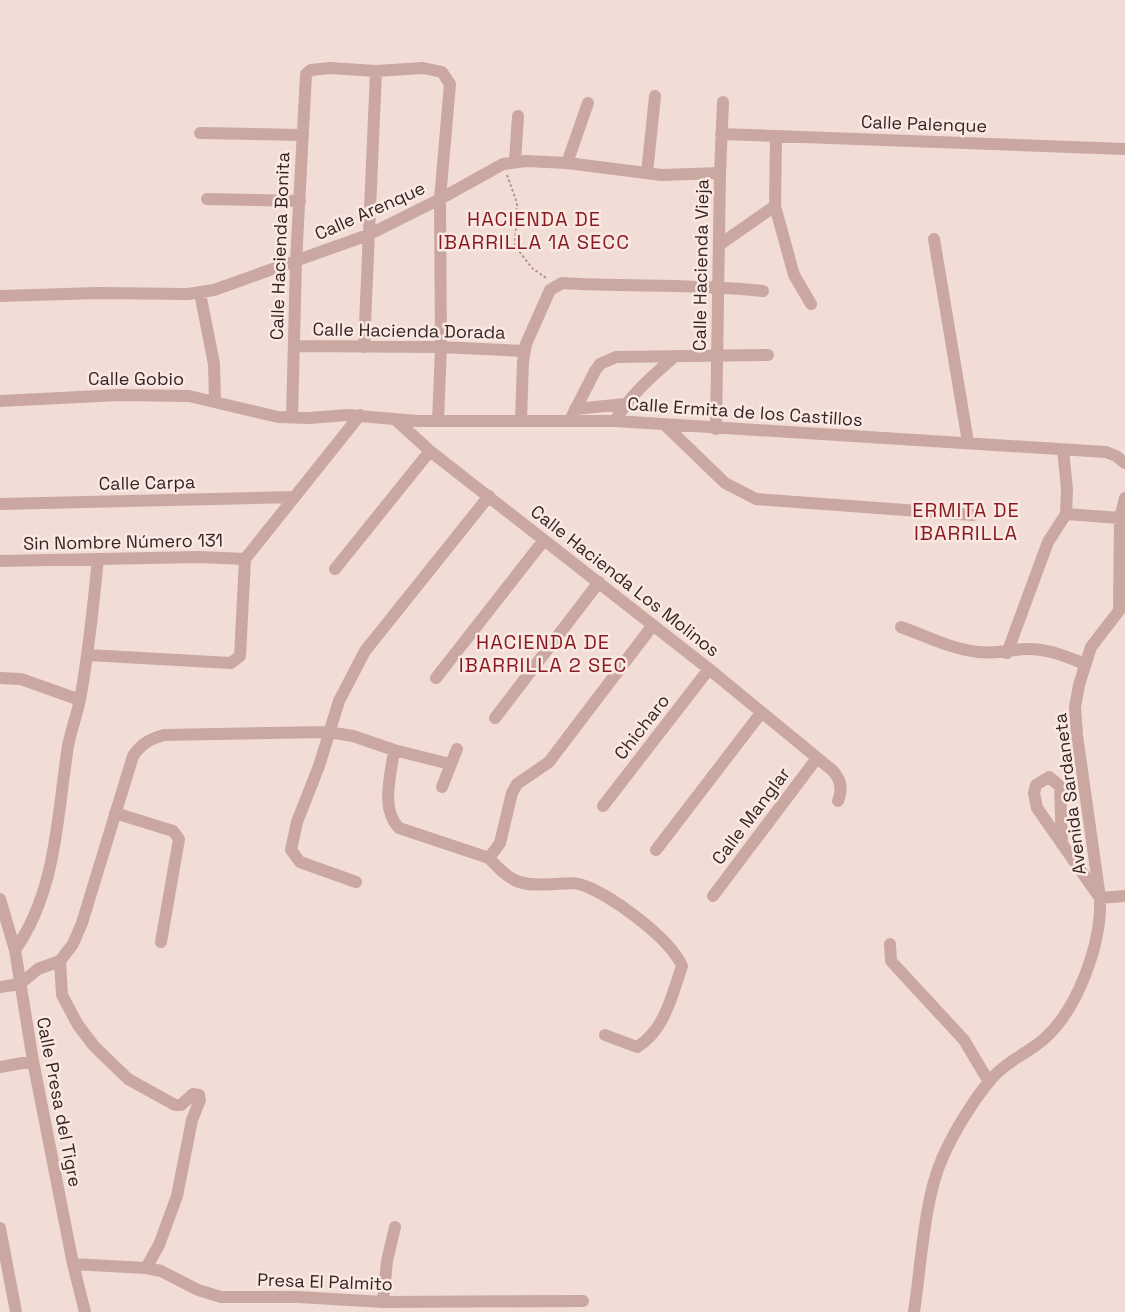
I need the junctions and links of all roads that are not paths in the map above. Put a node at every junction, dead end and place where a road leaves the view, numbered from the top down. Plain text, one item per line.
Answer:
1 (376, 71) junction
2 (655, 96) dead end
3 (723, 102) dead end
4 (588, 103) dead end
5 (518, 116) dead end
6 (200, 134) dead end
7 (721, 134) junction
8 (301, 135) junction
9 (776, 136) junction
10 (1125, 149) edge
11 (509, 163) junction
12 (567, 163) junction
13 (647, 173) junction
14 (720, 173) junction
15 (207, 199) dead end
16 (440, 199) junction
17 (300, 201) junction
18 (775, 206) junction
19 (368, 235) junction
20 (934, 239) dead end
21 (719, 245) junction
22 (296, 262) junction
23 (719, 286) junction
24 (763, 291) dead end
25 (200, 293) junction
26 (0, 296) edge
27 (811, 304) dead end
28 (294, 346) junction
29 (364, 347) junction
30 (441, 347) junction
31 (524, 351) junction
32 (768, 355) dead end
33 (717, 356) junction
34 (674, 358) junction
35 (0, 401) edge
36 (215, 402) junction
37 (625, 404) junction
38 (572, 414) junction
39 (360, 415) junction
40 (292, 417) junction
41 (396, 420) junction
42 (521, 420) junction
43 (438, 421) junction
44 (615, 421) junction
45 (665, 426) junction
46 (716, 428) junction
47 (968, 442) junction
48 (430, 450) junction
49 (1063, 450) junction
50 (1125, 462) edge
51 (489, 496) junction
52 (294, 497) junction
53 (1125, 498) edge
54 (0, 504) edge
55 (1066, 514) junction
56 (973, 515) dead end
57 (1120, 518) junction
58 (544, 540) junction
59 (98, 559) junction
60 (245, 559) junction
61 (0, 561) edge
62 (335, 569) dead end
63 (599, 582) junction
64 (1122, 607) edge
65 (653, 625) junction
66 (901, 627) dead end
67 (1007, 653) junction
68 (88, 655) junction
69 (1085, 664) junction
70 (709, 669) junction
71 (0, 678) edge
72 (436, 678) dead end
73 (80, 700) junction
74 (761, 713) junction
75 (495, 718) dead end
76 (328, 732) junction
77 (457, 749) dead end
78 (394, 750) junction
79 (817, 758) junction
80 (450, 764) junction
81 (442, 787) dead end
82 (838, 801) dead end
83 (603, 806) dead end
84 (115, 813) junction
85 (1062, 844) dead end
86 (656, 850) dead end
87 (489, 858) junction
88 (356, 882) dead end
89 (713, 896) dead end
90 (1121, 897) edge
91 (1100, 898) junction
92 (0, 899) edge
93 (161, 942) dead end
94 (890, 944) dead end
95 (15, 950) junction
96 (60, 961) junction
97 (20, 984) junction
98 (0, 987) edge
99 (605, 1035) dead end
100 (33, 1061) junction
101 (0, 1067) edge
102 (989, 1082) junction
103 (395, 1227) dead end
104 (0, 1228) edge
105 (73, 1264) junction
106 (146, 1268) junction
107 (583, 1301) dead end
108 (383, 1302) junction
109 (16, 1312) edge
110 (85, 1312) edge
111 (914, 1312) edge

1 - 8 street, Calle Hacienda Bonita
1 - 16 street
1 - 19 street
2 - 13 street
3 - 7 street, Calle Hacienda Vieja
4 - 12 street
5 - 11 street
6 - 8 street
7 - 9 street, Calle Palenque
7 - 14 street, Calle Hacienda Vieja
8 - 17 street, Calle Hacienda Bonita
9 - 10 street, Calle Palenque
9 - 18 street
11 - 12 street
11 - 16 street, Calle Arenque
12 - 13 street
13 - 14 street
14 - 21 street, Calle Hacienda Vieja
15 - 17 street
16 - 19 street, Calle Arenque
16 - 30 street
17 - 22 street, Calle Hacienda Bonita
18 - 21 street
18 - 27 street
19 - 22 street, Calle Arenque
19 - 29 street
20 - 47 street
21 - 23 street, Calle Hacienda Vieja
22 - 25 street, Calle Arenque
22 - 28 street, Calle Hacienda Bonita
23 - 24 street
23 - 31 street
23 - 33 street, Calle Hacienda Vieja
25 - 26 street, Calle Arenque
25 - 36 street
28 - 29 street, Calle Hacienda Dorada
28 - 40 street, Calle Hacienda Bonita
29 - 30 street, Calle Hacienda Dorada
30 - 31 street, Calle Hacienda Dorada
30 - 43 street
31 - 42 street
32 - 33 street
33 - 34 street
33 - 46 street, Calle Hacienda Vieja
34 - 37 street
34 - 38 street
35 - 36 street, Calle Gobio
36 - 40 street, Calle Gobio
37 - 38 street
37 - 44 street
38 - 42 street, Calle Ermita de los Castillos
38 - 44 street, Calle Ermita de los Castillos
39 - 40 street, Calle Gobio
39 - 41 street, Calle Ermita de los Castillos
39 - 52 street
41 - 43 street, Calle Ermita de los Castillos
41 - 48 street, Calle Hacienda Los Molinos
42 - 43 street, Calle Ermita de los Castillos
44 - 45 street, Calle Ermita de los Castillos
45 - 46 street, Calle Ermita de los Castillos
45 - 56 street
46 - 47 street, Calle Ermita de los Castillos
47 - 49 street, Calle Ermita de los Castillos
48 - 51 street, Calle Hacienda Los Molinos
48 - 62 street
49 - 50 street, Calle Ermita de los Castillos
49 - 55 street
51 - 58 street, Calle Hacienda Los Molinos
51 - 76 street
52 - 54 street, Calle Carpa
52 - 60 street
53 - 57 street
55 - 57 street
55 - 67 street
57 - 64 street
58 - 63 street, Calle Hacienda Los Molinos
58 - 72 street
59 - 60 street, Sin Nombre Número 131
59 - 61 street, Sin Nombre Número 131
59 - 68 street
60 - 68 street
63 - 65 street, Calle Hacienda Los Molinos
63 - 75 street
64 - 69 street, Avenida Sardaneta
65 - 70 street, Calle Hacienda Los Molinos
65 - 87 street
66 - 67 street
67 - 69 street
68 - 73 street
69 - 91 street, Avenida Sardaneta
70 - 74 street, Calle Hacienda Los Molinos
70 - 83 street, Chicharo
71 - 73 street
73 - 95 street
74 - 79 street, Calle Hacienda Los Molinos
74 - 86 street
76 - 78 street
76 - 84 street
76 - 88 street
77 - 80 street
78 - 80 street
78 - 87 street
79 - 82 street, Calle Hacienda Los Molinos
79 - 89 street, Calle Manglar
80 - 81 street
84 - 93 street
84 - 96 street
85 - 91 street
87 - 99 street
90 - 91 street
91 - 102 street, Avenida Sardaneta
92 - 95 street, Calle Presa del Tigre
94 - 102 street
95 - 97 street, Calle Presa del Tigre
96 - 97 street
96 - 106 street
97 - 98 street
97 - 100 street, Calle Presa del Tigre
100 - 101 street
100 - 105 street, Calle Presa del Tigre
102 - 111 street, Avenida Sardaneta
103 - 108 street
104 - 109 street
105 - 106 street, Presa El Palmito
105 - 110 street, Calle Presa del Tigre
106 - 108 street, Presa El Palmito
107 - 108 street, Presa El Palmito

